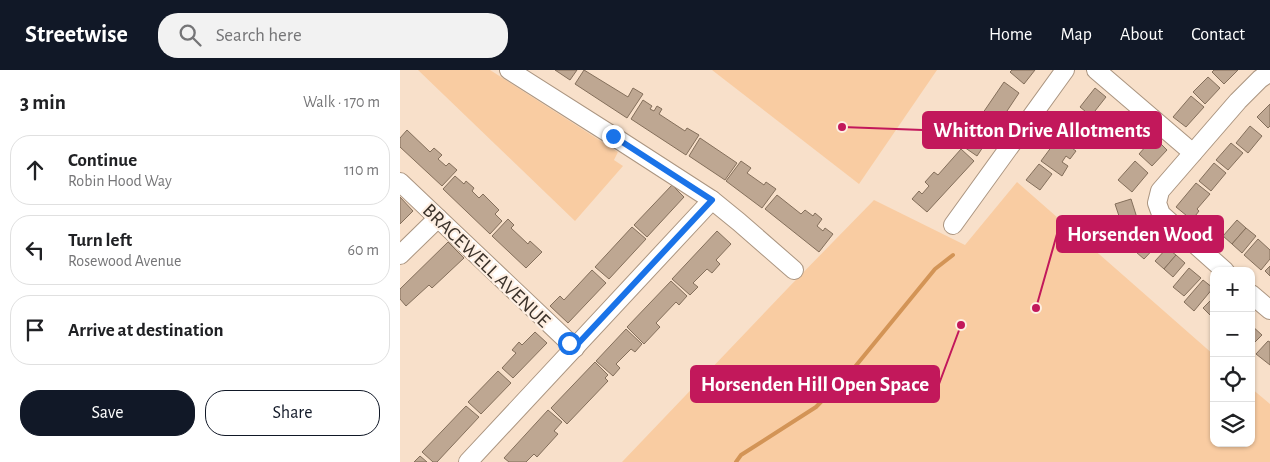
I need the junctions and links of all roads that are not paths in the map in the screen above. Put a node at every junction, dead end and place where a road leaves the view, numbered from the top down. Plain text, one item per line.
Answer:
1 (509, 70) edge
2 (1065, 70) edge
3 (1096, 70) edge
4 (1270, 72) edge
5 (1193, 153) junction
6 (400, 182) edge
7 (712, 200) junction
8 (438, 218) junction
9 (953, 225) dead end
10 (400, 255) edge
11 (1221, 267) edge
12 (794, 270) dead end
13 (1255, 297) edge
14 (1270, 310) edge
15 (574, 348) junction
16 (468, 462) edge

1 - 7 street
2 - 9 street
3 - 5 street
4 - 5 street
5 - 11 street
6 - 8 street, BRACEWELL AVENUE
7 - 12 street
7 - 15 street
8 - 10 street
8 - 15 street, BRACEWELL AVENUE
13 - 14 street
15 - 16 street

